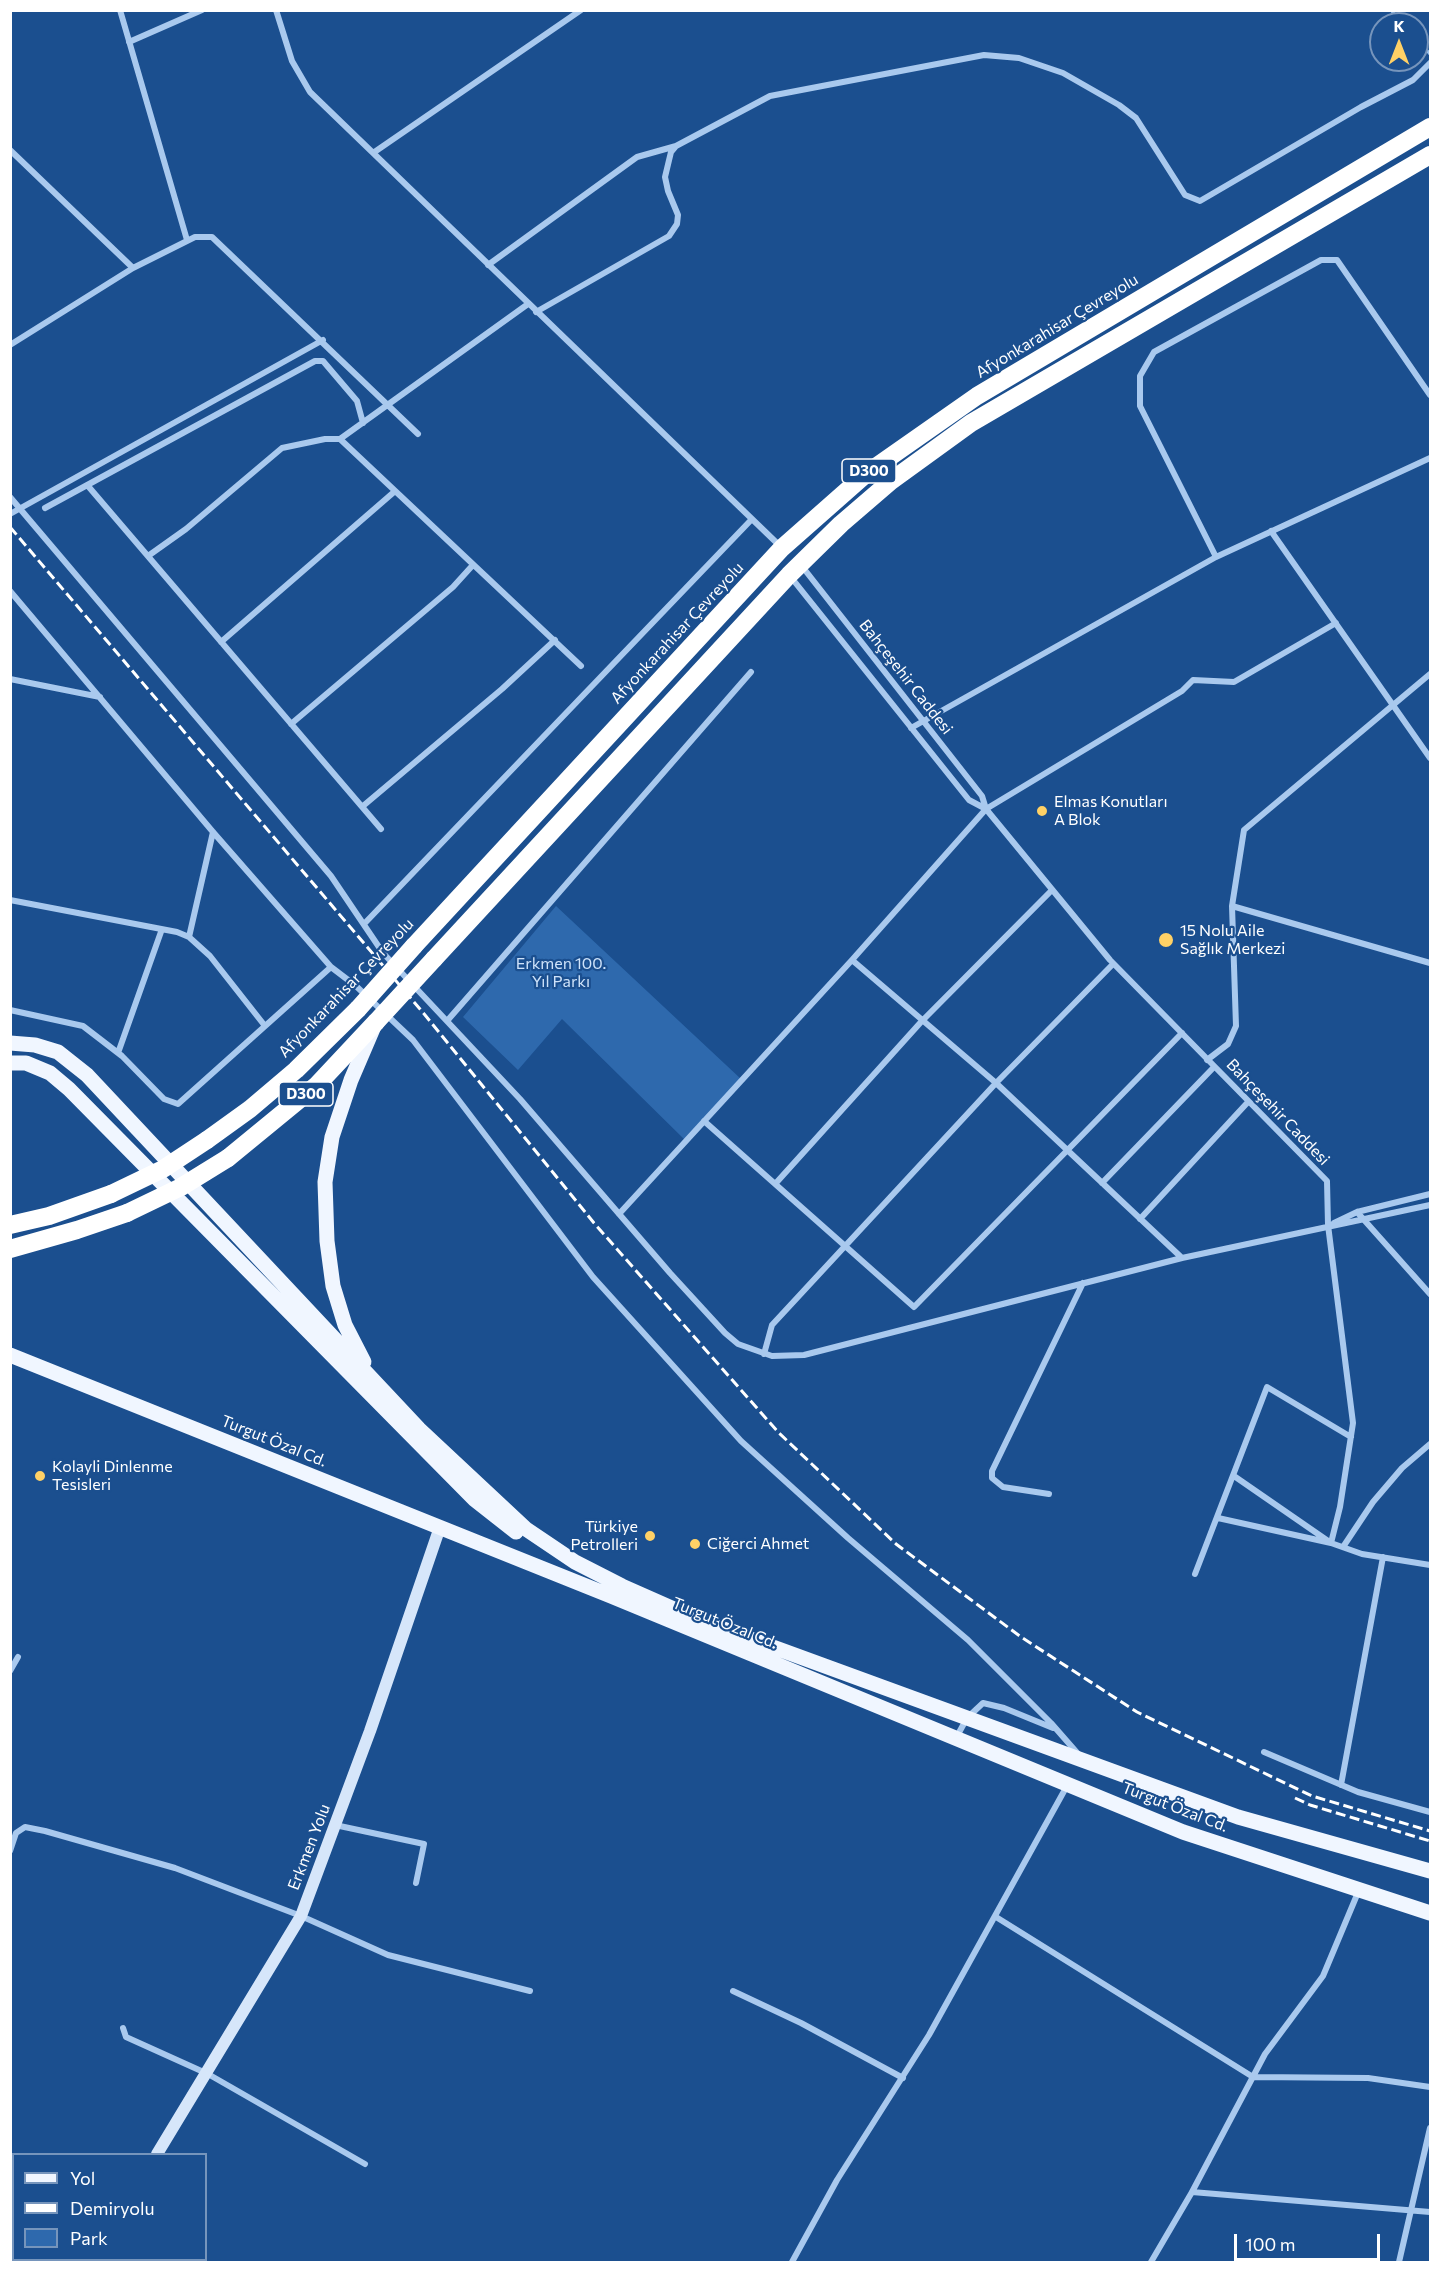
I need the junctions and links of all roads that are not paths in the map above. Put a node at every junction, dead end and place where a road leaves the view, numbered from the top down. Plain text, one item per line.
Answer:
1 (120, 10) edge
2 (202, 10) edge
3 (276, 10) edge
4 (581, 10) edge
5 (129, 42) junction
6 (1431, 63) edge
7 (1431, 128) edge
8 (676, 146) junction
9 (10, 150) edge
10 (374, 154) junction
11 (1431, 154) edge
12 (187, 240) junction
13 (488, 265) junction
14 (132, 268) junction
15 (528, 304) junction
16 (536, 312) junction
17 (323, 340) junction
18 (10, 345) edge
19 (1431, 395) edge
20 (388, 404) junction
21 (363, 423) junction
22 (418, 434) dead end
23 (340, 439) junction
24 (1431, 458) edge
25 (88, 486) junction
26 (394, 492) junction
27 (10, 497) edge
28 (45, 508) dead end
29 (19, 509) junction
30 (10, 514) edge
31 (752, 519) junction
32 (1271, 531) junction
33 (782, 548) junction
34 (148, 556) junction
35 (1216, 557) junction
36 (472, 566) junction
37 (795, 570) junction
38 (10, 591) edge
39 (1336, 623) junction
40 (555, 640) junction
41 (221, 642) junction
42 (580, 666) dead end
43 (751, 672) dead end
44 (1431, 674) edge
45 (10, 680) edge
46 (100, 697) junction
47 (1394, 706) junction
48 (923, 721) junction
49 (291, 724) junction
50 (911, 728) junction
51 (1431, 758) edge
52 (363, 806) junction
53 (986, 809) junction
54 (381, 829) dead end
55 (213, 832) junction
56 (1052, 890) junction
57 (10, 900) edge
58 (1232, 906) junction
59 (364, 924) junction
60 (162, 929) junction
61 (189, 937) junction
62 (852, 960) junction
63 (1431, 963) edge
64 (1113, 964) junction
65 (332, 967) junction
66 (10, 1010) edge
67 (447, 1021) junction
68 (376, 1022) junction
69 (921, 1022) junction
70 (265, 1026) junction
71 (1182, 1034) junction
72 (10, 1043) edge
73 (118, 1053) junction
74 (1207, 1060) junction
75 (10, 1063) edge
76 (1214, 1067) junction
77 (996, 1083) junction
78 (1248, 1101) junction
79 (704, 1121) junction
80 (1067, 1150) junction
81 (776, 1183) junction
82 (1102, 1183) junction
83 (1431, 1194) edge
84 (1431, 1205) edge
85 (1357, 1212) junction
86 (619, 1214) junction
87 (10, 1215) edge
88 (49, 1216) junction
89 (1140, 1218) junction
90 (1366, 1221) junction
91 (10, 1225) edge
92 (1328, 1225) junction
93 (846, 1246) junction
94 (10, 1249) edge
95 (1182, 1258) junction
96 (1083, 1283) junction
97 (1431, 1294) edge
98 (764, 1354) junction
99 (10, 1355) edge
100 (369, 1376) junction
101 (1351, 1437) junction
102 (1431, 1444) edge
103 (1234, 1476) junction
104 (1049, 1494) dead end
105 (1218, 1518) junction
106 (440, 1527) junction
107 (1331, 1543) junction
108 (1343, 1547) junction
109 (1383, 1557) junction
110 (1431, 1565) edge
111 (1195, 1574) dead end
112 (617, 1591) junction
113 (18, 1657) dead end
114 (10, 1671) edge
115 (967, 1718) junction
116 (1056, 1730) junction
117 (956, 1738) junction
118 (1264, 1752) dead end
119 (1083, 1760) junction
120 (1068, 1784) junction
121 (1341, 1785) junction
122 (1431, 1812) edge
123 (335, 1825) junction
124 (10, 1851) edge
125 (1431, 1871) edge
126 (416, 1883) dead end
127 (1359, 1890) junction
128 (1431, 1913) edge
129 (301, 1916) junction
130 (996, 1917) junction
131 (530, 1990) dead end
132 (733, 1991) dead end
133 (123, 2028) dead end
134 (208, 2074) junction
135 (1253, 2077) junction
136 (903, 2078) junction
137 (1431, 2087) edge
138 (1431, 2128) edge
139 (159, 2153) edge
140 (365, 2164) dead end
141 (1192, 2192) junction
142 (1412, 2210) junction
143 (1431, 2212) edge
144 (792, 2262) edge
145 (1151, 2262) edge
146 (1399, 2262) edge

1 - 5 street
2 - 5 street
3 - 10 street
4 - 10 street
5 - 12 street
6 - 8 street
7 - 33 highway, Afyonkarahisar Çevreyolu / D300
8 - 13 street
8 - 16 street
9 - 14 street
10 - 13 street
11 - 37 highway, D300
12 - 14 street
12 - 17 street
13 - 15 street
14 - 18 street
15 - 16 street
15 - 20 street
16 - 31 street
17 - 20 street
17 - 29 street
19 - 35 street
20 - 21 street
20 - 22 street
21 - 23 street
21 - 25 street
23 - 26 street
23 - 34 street
24 - 32 street
25 - 28 street
25 - 34 street
26 - 36 street
26 - 41 street
27 - 29 street
29 - 30 street
29 - 59 street
31 - 33 street
31 - 59 street
32 - 35 street
32 - 39 street
33 - 88 highway, Afyonkarahisar Çevreyolu / D300, bridge
34 - 41 street
35 - 48 street
36 - 40 street
36 - 49 street
37 - 48 street, Bahçeşehir Caddesi
37 - 50 street, Bahçeşehir Caddesi
37 - 68 highway, D300, bridge
38 - 46 street
39 - 47 street
39 - 53 street
40 - 42 street
40 - 52 street
41 - 49 street
43 - 67 street
44 - 47 street
45 - 46 street
46 - 55 street
47 - 51 street
47 - 58 street
48 - 50 street
48 - 53 street, Bahçeşehir Caddesi
49 - 52 street
50 - 53 street, Bahçeşehir Caddesi
52 - 54 street
53 - 56 street, Bahçeşehir Caddesi
53 - 62 street
55 - 61 street
55 - 65 street
56 - 64 street, Bahçeşehir Caddesi
56 - 69 street
57 - 60 street
58 - 63 street
58 - 74 street
59 - 67 street
60 - 61 street
60 - 73 street
61 - 70 street
62 - 69 street
62 - 79 street
64 - 71 street, Bahçeşehir Caddesi
64 - 77 street
65 - 70 street
65 - 116 street
66 - 73 street
67 - 86 street
68 - 94 highway, D300, bridge
68 - 100 main road
69 - 77 street
69 - 81 street
70 - 73 street
71 - 74 street, Bahçeşehir Caddesi
71 - 80 street
72 - 100 main road
74 - 76 street, Bahçeşehir Caddesi
75 - 112 main road
76 - 78 street, Bahçeşehir Caddesi
76 - 82 street
77 - 80 street
77 - 93 street
78 - 89 street
78 - 92 street, Bahçeşehir Caddesi
79 - 81 street
79 - 86 street
80 - 82 street
80 - 93 street
81 - 93 street
82 - 89 street
83 - 85 street
84 - 90 street
85 - 90 street
85 - 92 street
86 - 98 street
87 - 88 main road
88 - 91 highway, Afyonkarahisar Çevreyolu / D300
89 - 95 street
90 - 92 street
90 - 97 street
92 - 95 street
92 - 101 street, Bahçeşehir Caddesi
93 - 98 street
95 - 96 street
96 - 98 street
96 - 104 street
99 - 106 main road, Turgut Özal Cd.
100 - 112 main road
101 - 103 street
101 - 107 street, Bahçeşehir Caddesi
102 - 108 street
103 - 105 street
103 - 107 street
105 - 107 street
105 - 111 street
106 - 112 main road, Turgut Özal Cd.
106 - 123 street, Erkmen Yolu
107 - 108 street
108 - 109 street
109 - 110 street
109 - 121 street
112 - 115 main road, Turgut Özal Cd.
112 - 117 main road, Turgut Özal Cd.
113 - 114 street
115 - 116 street
115 - 117 street
115 - 119 main road, Turgut Özal Cd.
116 - 119 street
117 - 120 main road, Turgut Özal Cd.
118 - 121 street
119 - 125 main road, Turgut Özal Cd.
120 - 127 main road, Turgut Özal Cd.
120 - 130 street
121 - 122 street
123 - 126 street
123 - 129 street, Erkmen Yolu
124 - 129 street
127 - 128 main road, Turgut Özal Cd.
127 - 135 street
129 - 131 street
129 - 134 street, Erkmen Yolu
130 - 135 street
130 - 136 street
132 - 136 street
133 - 134 street
134 - 139 street, Erkmen Yolu
134 - 140 street
135 - 137 street
135 - 141 street
136 - 144 street
138 - 142 street
141 - 142 street
141 - 145 street
142 - 143 street
142 - 146 street

